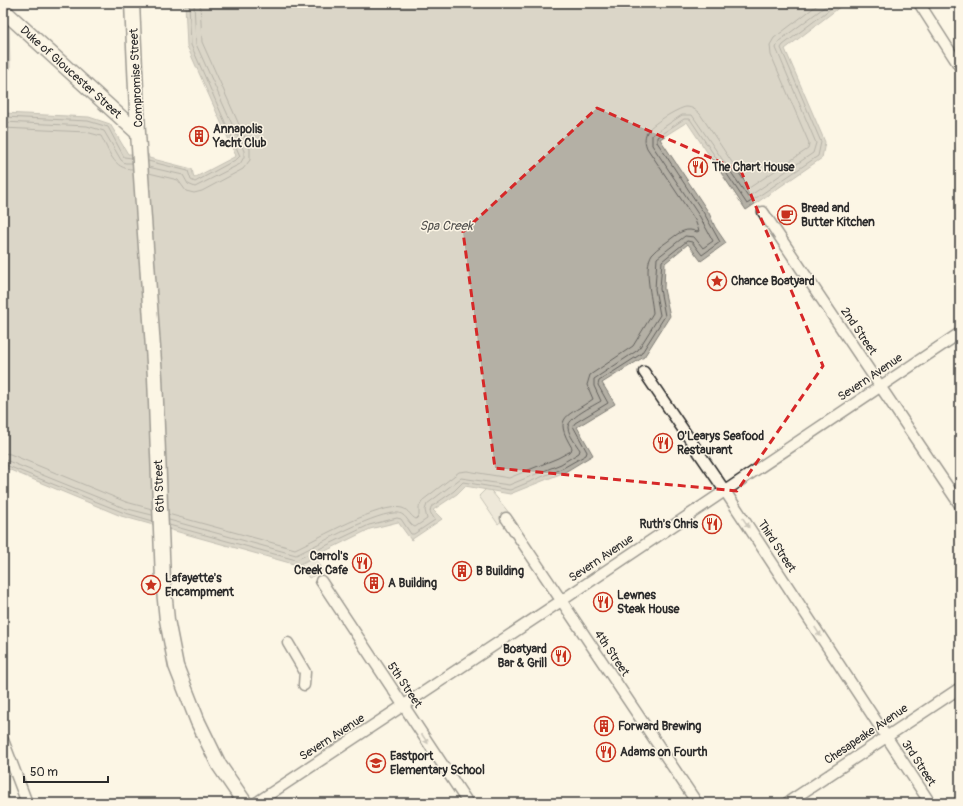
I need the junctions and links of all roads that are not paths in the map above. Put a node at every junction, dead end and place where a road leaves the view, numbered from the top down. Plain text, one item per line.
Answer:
1 (132, 3) edge
2 (919, 3) edge
3 (3, 10) edge
4 (960, 67) edge
5 (138, 133) junction
6 (140, 153) joint
7 (763, 212) dead end
8 (960, 333) edge
9 (644, 372) dead end
10 (880, 386) junction
11 (725, 491) junction
12 (960, 505) edge
13 (506, 518) dead end
14 (321, 581) dead end
15 (561, 601) junction
16 (288, 643) dead end
17 (304, 686) dead end
18 (960, 688) edge
19 (403, 706) junction
20 (886, 736) junction
21 (3, 740) edge
22 (26, 803) edge
23 (245, 803) edge
24 (256, 803) edge
25 (468, 803) edge
26 (697, 803) edge
27 (787, 803) edge
28 (930, 803) edge

1 - 5 main road, Compromise Street
2 - 4 street
3 - 5 main road, Duke of Gloucester Street
5 - 6 main road, Compromise Street
6 - 23 main road, 6th Street
7 - 10 street, 2nd Street
8 - 10 street, Severn Avenue
9 - 11 street, Third Street
10 - 11 street, Severn Avenue
10 - 12 street, 2nd Street
11 - 15 street, Severn Avenue
11 -> 20 street, Third Street
13 - 15 street, 4th Street
14 - 19 street, 5th Street
15 - 19 street, Severn Avenue
15 - 26 street, 4th Street
16 - 17 street
18 - 20 street, Chesapeake Avenue
19 - 24 street, Severn Avenue
19 -> 25 street, 5th Street
20 - 27 street, Chesapeake Avenue
20 - 28 street, 3rd Street
21 - 22 street

